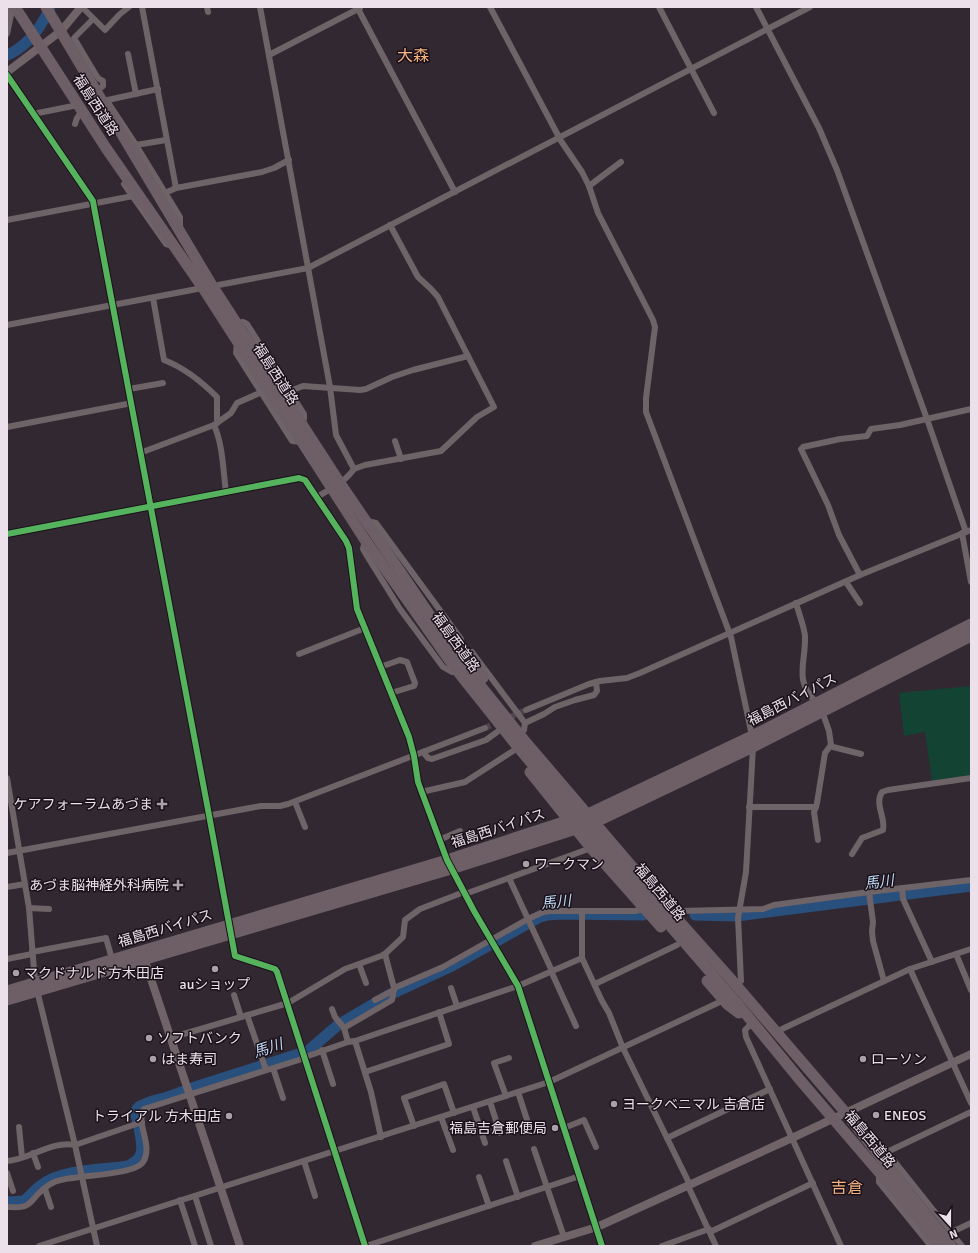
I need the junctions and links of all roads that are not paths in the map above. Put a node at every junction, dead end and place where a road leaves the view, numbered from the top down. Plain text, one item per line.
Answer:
1 (14, 7) edge
2 (46, 7) edge
3 (82, 7) edge
4 (129, 7) edge
5 (142, 7) edge
6 (260, 7) edge
7 (490, 7) edge
8 (659, 7) edge
9 (756, 7) edge
10 (810, 7) edge
11 (358, 8) edge
12 (7, 9) edge
13 (93, 19) junction
14 (58, 27) junction
15 (768, 29) junction
16 (7, 34) edge
17 (38, 44) junction
18 (128, 54) dead end
19 (269, 55) junction
20 (691, 69) junction
21 (7, 74) edge
22 (158, 89) junction
23 (136, 94) junction
24 (100, 96) junction
25 (80, 108) junction
26 (714, 113) dead end
27 (33, 114) junction
28 (75, 124) dead end
29 (559, 137) junction
30 (166, 140) junction
31 (136, 145) junction
32 (106, 148) junction
33 (289, 160) junction
34 (621, 162) dead end
35 (589, 186) junction
36 (176, 188) junction
37 (455, 192) junction
38 (165, 193) junction
39 (133, 196) junction
40 (93, 203) junction
41 (7, 220) edge
42 (390, 225) junction
43 (180, 231) junction
44 (173, 246) junction
45 (308, 268) junction
46 (208, 287) junction
47 (153, 298) junction
48 (113, 305) junction
49 (237, 323) junction
50 (7, 324) edge
51 (237, 342) junction
52 (468, 356) junction
53 (163, 383) dead end
54 (330, 387) junction
55 (129, 389) junction
56 (290, 391) junction
57 (262, 392) junction
58 (132, 403) junction
59 (971, 408) edge
60 (927, 419) junction
61 (302, 423) junction
62 (215, 424) junction
63 (7, 427) edge
64 (395, 441) dead end
65 (301, 442) junction
66 (140, 453) junction
67 (401, 459) junction
68 (354, 469) junction
69 (336, 485) junction
70 (226, 492) junction
71 (317, 497) junction
72 (150, 507) junction
73 (365, 521) junction
74 (966, 532) edge
75 (7, 534) edge
76 (365, 540) junction
77 (860, 575) junction
78 (403, 577) junction
79 (846, 582) junction
80 (971, 582) edge
81 (405, 598) junction
82 (796, 603) junction
83 (860, 603) dead end
84 (971, 624) edge
85 (365, 628) junction
86 (730, 634) junction
87 (971, 636) edge
88 (299, 654) dead end
89 (380, 667) junction
90 (452, 672) junction
91 (596, 682) junction
92 (391, 693) junction
93 (819, 707) junction
94 (526, 710) tunnel mouth
95 (525, 726) junction
96 (485, 728) tunnel mouth
97 (497, 732) junction
98 (753, 741) junction
99 (831, 745) junction
100 (513, 751) junction
101 (423, 752) junction
102 (861, 754) dead end
103 (414, 756) junction
104 (7, 778) edge
105 (971, 778) edge
106 (421, 792) junction
107 (295, 802) junction
108 (574, 806) junction
109 (816, 806) junction
110 (749, 807) junction
111 (598, 815) junction
112 (209, 816) junction
113 (573, 826) junction
114 (306, 827) dead end
115 (460, 831) dead end
116 (439, 840) junction
117 (818, 840) dead end
118 (599, 843) junction
119 (19, 851) junction
120 (7, 853) edge
121 (852, 854) dead end
122 (449, 864) junction
123 (509, 878) junction
124 (971, 880) edge
125 (25, 884) junction
126 (7, 887) edge
127 (464, 893) junction
128 (869, 893) junction
129 (903, 893) junction
130 (29, 908) junction
131 (49, 909) dead end
132 (644, 909) junction
133 (680, 911) junction
134 (582, 913) junction
135 (738, 914) junction
136 (530, 921) junction
137 (229, 929) junction
138 (492, 943) junction
139 (677, 945) junction
140 (971, 949) edge
141 (32, 953) junction
142 (385, 954) junction
143 (956, 954) junction
144 (143, 955) junction
145 (582, 958) junction
146 (7, 959) edge
147 (112, 959) junction
148 (932, 962) junction
149 (359, 964) junction
150 (910, 969) junction
151 (551, 971) junction
152 (740, 981) junction
153 (884, 981) junction
154 (366, 983) dead end
155 (595, 984) junction
156 (518, 986) junction
157 (36, 987) junction
158 (451, 988) dead end
159 (971, 990) edge
160 (7, 991) edge
161 (394, 991) junction
162 (234, 995) dead end
163 (7, 1000) edge
164 (375, 1000) dead end
165 (724, 1000) junction
166 (288, 1003) junction
167 (457, 1006) junction
168 (332, 1009) dead end
169 (439, 1012) junction
170 (761, 1014) junction
171 (244, 1016) junction
172 (752, 1023) junction
173 (576, 1026) dead end
174 (342, 1028) junction
175 (782, 1029) junction
176 (170, 1038) junction
177 (351, 1042) junction
178 (623, 1048) junction
179 (322, 1050) junction
180 (971, 1054) edge
181 (304, 1057) junction
182 (509, 1058) dead end
183 (952, 1063) junction
184 (273, 1068) junction
185 (807, 1068) junction
186 (266, 1069) junction
187 (365, 1072) junction
188 (549, 1082) junction
189 (333, 1084) dead end
190 (770, 1090) junction
191 (518, 1092) junction
192 (190, 1093) junction
193 (506, 1096) junction
194 (283, 1098) dead end
195 (490, 1102) junction
196 (971, 1103) edge
197 (473, 1107) junction
198 (845, 1112) junction
199 (971, 1112) edge
200 (454, 1113) junction
201 (442, 1117) junction
202 (833, 1118) junction
203 (139, 1123) junction
204 (414, 1126) junction
205 (19, 1127) dead end
206 (564, 1128) junction
207 (530, 1129) dead end
208 (500, 1133) dead end
209 (381, 1136) junction
210 (667, 1138) junction
211 (792, 1138) junction
212 (485, 1143) dead end
213 (75, 1145) junction
214 (596, 1147) dead end
215 (874, 1148) junction
216 (534, 1149) dead end
217 (453, 1150) dead end
218 (334, 1152) junction
219 (887, 1152) junction
220 (33, 1153) junction
221 (22, 1157) junction
222 (7, 1161) edge
223 (304, 1161) junction
224 (506, 1161) dead end
225 (38, 1167) dead end
226 (7, 1172) edge
227 (879, 1172) junction
228 (81, 1175) junction
229 (580, 1176) junction
230 (479, 1177) dead end
231 (812, 1183) junction
232 (689, 1185) junction
233 (221, 1187) junction
234 (548, 1187) junction
235 (11, 1189) edge
236 (45, 1189) junction
237 (195, 1196) junction
238 (315, 1196) dead end
239 (518, 1196) junction
240 (180, 1200) junction
241 (489, 1206) junction
242 (7, 1207) edge
243 (51, 1208) dead end
244 (971, 1223) edge
245 (596, 1227) junction
246 (93, 1228) junction
247 (709, 1231) junction
248 (952, 1232) junction
249 (564, 1236) junction
250 (39, 1246) edge
251 (97, 1246) edge
252 (195, 1246) edge
253 (211, 1246) edge
254 (240, 1246) edge
255 (365, 1246) edge
256 (535, 1246) edge
257 (602, 1246) edge
258 (662, 1246) edge
259 (716, 1246) edge
260 (841, 1246) edge
261 (931, 1246) edge
262 (940, 1246) edge
263 (951, 1246) edge
264 (962, 1246) edge

1 - 17 highway, 福島西道路
2 - 14 highway, 福島西道路
3 - 13 street
3 - 14 street
4 - 13 street
5 - 22 street
6 - 19 street
7 - 29 street
8 - 20 street
9 - 15 street
10 - 15 street
11 - 19 street
11 - 37 street
12 - 16 street
13 - 24 street
14 - 17 street
14 - 24 highway, 福島西道路
15 - 20 street
15 - 60 street
17 - 21 street
17 - 25 highway, 福島西道路
18 - 23 street
19 - 33 street
20 - 26 street
20 - 29 street
21 - 27 street
22 - 23 street
22 - 30 street
23 - 24 street
24 - 31 street
24 - 43 highway, 福島西道路
25 - 27 street
25 - 28 street
25 - 32 highway, 福島西道路
27 - 40 street
29 - 35 street
29 - 37 street
30 - 31 street
30 - 36 street
31 - 38 street
32 - 39 street
32 - 44 highway, 福島西道路
33 - 36 street
33 - 45 street
34 - 35 street
35 - 86 street
36 - 38 street
37 - 42 street
38 - 43 street
39 - 40 street
39 - 44 street
40 - 41 street
40 - 48 street
42 - 45 street
42 - 52 street
43 - 46 highway, 福島西道路
44 - 46 highway, 福島西道路
45 - 46 street
45 - 54 street
46 - 47 street
46 - 49 highway, 福島西道路
46 - 51 highway, 福島西道路
47 - 48 street
47 - 62 street
48 - 50 street
48 - 55 street
49 - 56 street
49 - 61 highway, 福島西道路
51 - 57 street
51 - 65 highway, 福島西道路
52 - 54 street
52 - 67 street
53 - 55 street
54 - 56 street
54 - 68 street
55 - 58 street
56 - 61 street
57 - 62 street
57 - 65 street
58 - 63 street
58 - 66 street
59 - 60 street
60 - 74 street
60 - 77 street
61 - 69 highway, 福島西道路
62 - 66 street
62 - 70 street
64 - 67 street
65 - 69 highway, 福島西道路
66 - 72 street
67 - 68 street
68 - 69 street
69 - 71 street
69 - 73 highway, 福島西道路
69 - 76 highway, 福島西道路
70 - 71 street
70 - 72 street
71 - 85 street
72 - 75 street
72 - 112 street
73 - 78 highway, 福島西道路
73 - 95 street
74 - 77 street
74 - 80 street
76 - 81 highway, 福島西道路
76 - 90 street
77 - 79 street
78 - 95 highway
78 - 108 highway, 福島西道路
79 - 82 street
79 - 83 street
81 - 90 highway
81 - 108 highway, 福島西道路
82 - 86 street
82 - 93 street
84 - 93 highway, 福島西バイパス
85 - 88 street
85 - 89 street
86 - 91 street
86 - 98 street
87 - 93 highway, 福島西バイパス
89 - 92 street
89 - 92 street
90 - 97 highway
91 - 94 street
91 - 95 street
92 - 103 street
93 - 98 highway, 福島西バイパス
93 - 99 street
95 - 111 highway
96 - 101 street
97 - 100 highway
97 - 101 street
98 - 110 street
98 - 111 highway, 福島西バイパス
99 - 102 street
99 - 109 street
100 - 106 street
100 - 113 highway
101 - 103 street
103 - 106 street
103 - 107 street
104 - 119 street
105 - 121 street
106 - 116 street
107 - 112 street
107 - 114 street
108 - 118 highway, 福島西道路
109 - 110 street
109 - 117 street
110 - 135 street
111 - 113 highway, 福島西バイパス
111 - 133 highway
112 - 119 street
112 - 137 street
113 - 118 highway
113 - 122 highway, 福島西バイパス
115 - 116 street
116 - 122 street
118 - 123 street
118 - 132 highway
118 - 170 highway, 福島西道路
118 - 172 highway, 福島西道路
119 - 120 street
119 - 125 street
122 - 127 street
122 - 137 highway, 福島西バイパス
123 - 127 street
123 - 136 street
124 - 129 street
125 - 126 street
125 - 130 street
127 - 138 street
127 - 142 street
128 - 129 street
128 - 135 street
128 - 153 street
129 - 148 street
130 - 131 street
130 - 141 street
132 - 134 street
132 - 139 highway
133 - 135 street
133 - 152 highway
134 - 136 street
134 - 145 street
135 - 152 street
136 - 138 street
136 - 151 street
137 - 144 highway, 福島西バイパス
137 - 166 street
138 - 156 street
138 - 161 street
139 - 155 street
139 - 165 highway
140 - 143 street
141 - 146 street
141 - 147 street
141 - 157 street
142 - 149 street
142 - 161 street
143 - 148 street
143 - 159 street
144 - 147 highway, 福島西バイパス
144 - 157 highway, 福島西バイパス
144 - 176 street
145 - 151 street
145 - 155 street
147 - 157 highway, 福島西バイパス
148 - 150 street
149 - 154 street
149 - 166 street
150 - 153 street
150 - 183 street
151 - 156 street
151 - 173 street
152 - 170 highway
153 - 175 street
155 - 178 street
156 - 167 street
156 - 188 street
157 - 160 highway, 福島西バイパス
157 - 163 highway, 福島西バイパス
157 - 213 street
158 - 167 street
161 - 164 street
161 - 174 street
162 - 171 street
165 - 172 highway
165 - 178 street
166 - 171 street
166 - 181 street
167 - 169 street
168 - 174 street
169 - 177 street
169 - 187 street
170 - 175 highway
170 - 185 highway, 福島西道路
171 - 176 street
171 - 186 street
172 - 190 street
172 - 202 highway, 福島西道路
174 - 177 street
175 - 185 highway
176 - 192 street
177 - 179 street
177 - 187 street
178 - 188 street
178 - 210 street
179 - 181 street
179 - 189 street
180 - 183 street
181 - 184 street
181 - 218 street
182 - 193 street
183 - 196 street
183 - 198 street
184 - 186 street
184 - 194 street
185 - 198 highway, 福島西道路
186 - 192 street
187 - 209 street
188 - 191 street
188 - 206 street
190 - 210 street
190 - 211 street
191 - 193 street
191 - 207 street
192 - 203 street
192 - 233 street
193 - 195 street
195 - 197 street
195 - 208 street
197 - 200 street
197 - 212 street
198 - 202 street
198 - 215 highway, 福島西道路
199 - 219 street
200 - 201 street
200 - 204 street
201 - 204 street
201 - 217 street
202 - 211 street
202 - 227 highway, 福島西道路
203 - 213 street
203 - 228 street
204 - 209 street
205 - 221 street
206 - 214 street
206 - 229 street
209 - 218 street
210 - 232 street
211 - 231 street
211 - 232 street
213 - 220 street
213 - 228 street
215 - 219 street
215 - 263 highway, 福島西道路
216 - 234 street
218 - 223 street
218 - 255 street
219 - 248 street
220 - 221 street
220 - 225 street
221 - 222 street
223 - 233 street
223 - 238 street
224 - 239 street
226 - 235 street
227 - 261 street
227 - 262 highway, 福島西道路
228 - 236 street
228 - 246 street
229 - 234 street
229 - 245 street
230 - 241 street
231 - 247 street
231 - 260 street
232 - 245 street
232 - 247 street
233 - 237 street
233 - 254 street
234 - 239 street
234 - 249 street
236 - 242 street
236 - 243 street
237 - 240 street
237 - 253 street
239 - 241 street
240 - 246 street
240 - 252 street
241 - 255 street
244 - 248 street
245 - 249 street
245 - 257 street
246 - 250 street
246 - 251 street
247 - 258 street
247 - 259 street
248 - 264 street
249 - 256 street

